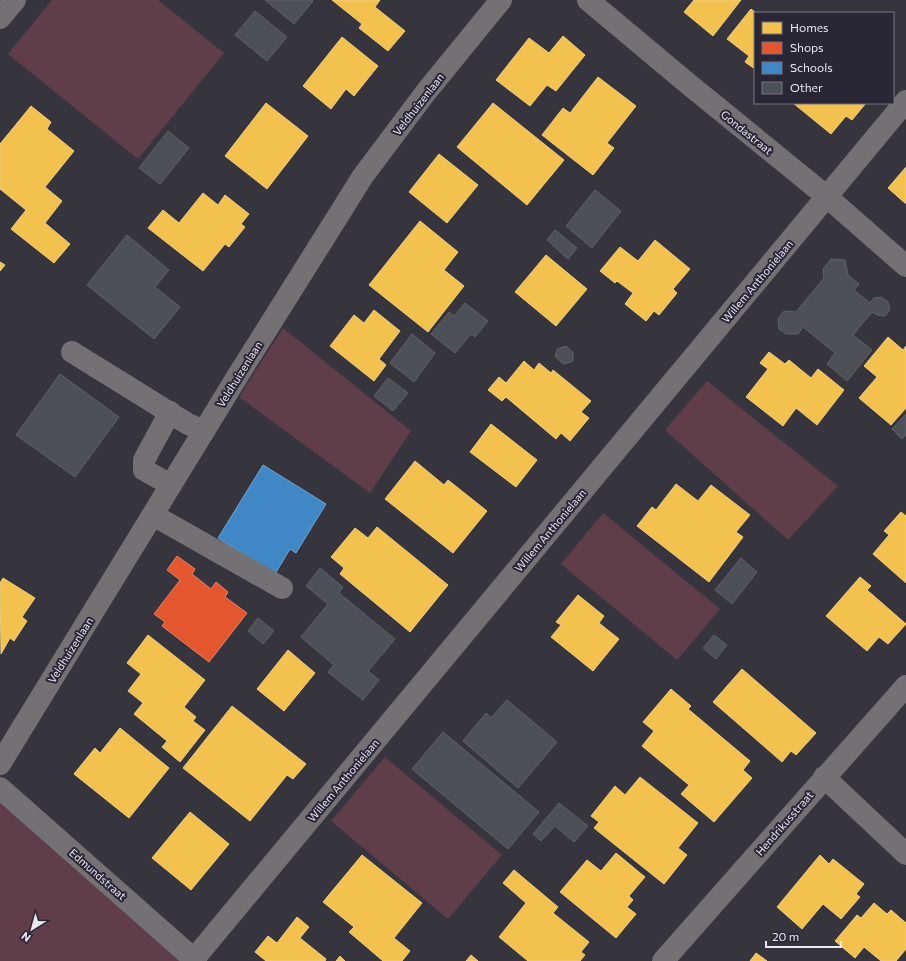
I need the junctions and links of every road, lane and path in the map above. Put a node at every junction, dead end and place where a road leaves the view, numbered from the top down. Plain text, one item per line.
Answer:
1 (15, 0) edge
2 (501, 0) edge
3 (588, 0) edge
4 (0, 18) edge
5 (906, 101) edge
6 (826, 196) junction
7 (906, 266) edge
8 (72, 352) dead end
9 (170, 412) junction
10 (204, 431) junction
11 (171, 485) junction
12 (153, 515) junction
13 (282, 588) dead end
14 (906, 686) edge
15 (0, 764) edge
16 (824, 777) junction
17 (0, 788) edge
18 (906, 854) edge
19 (195, 960) edge
20 (663, 961) edge

1 - 4 street
2 - 10 street, Veldhuizenlaan
3 - 6 street, Gondastraat
5 - 6 street, Willem Anthonielaan
6 - 7 street, Gondastraat
6 - 19 street, Willem Anthonielaan
8 - 9 street
9 - 10 street
9 - 11 street
10 - 11 street, Veldhuizenlaan
11 - 12 street, Veldhuizenlaan
12 - 13 street
12 - 15 street, Veldhuizenlaan
14 - 16 street, Hendrikusstraat
16 - 18 street
16 - 20 street, Hendrikusstraat
17 - 19 street, Edmundstraat

